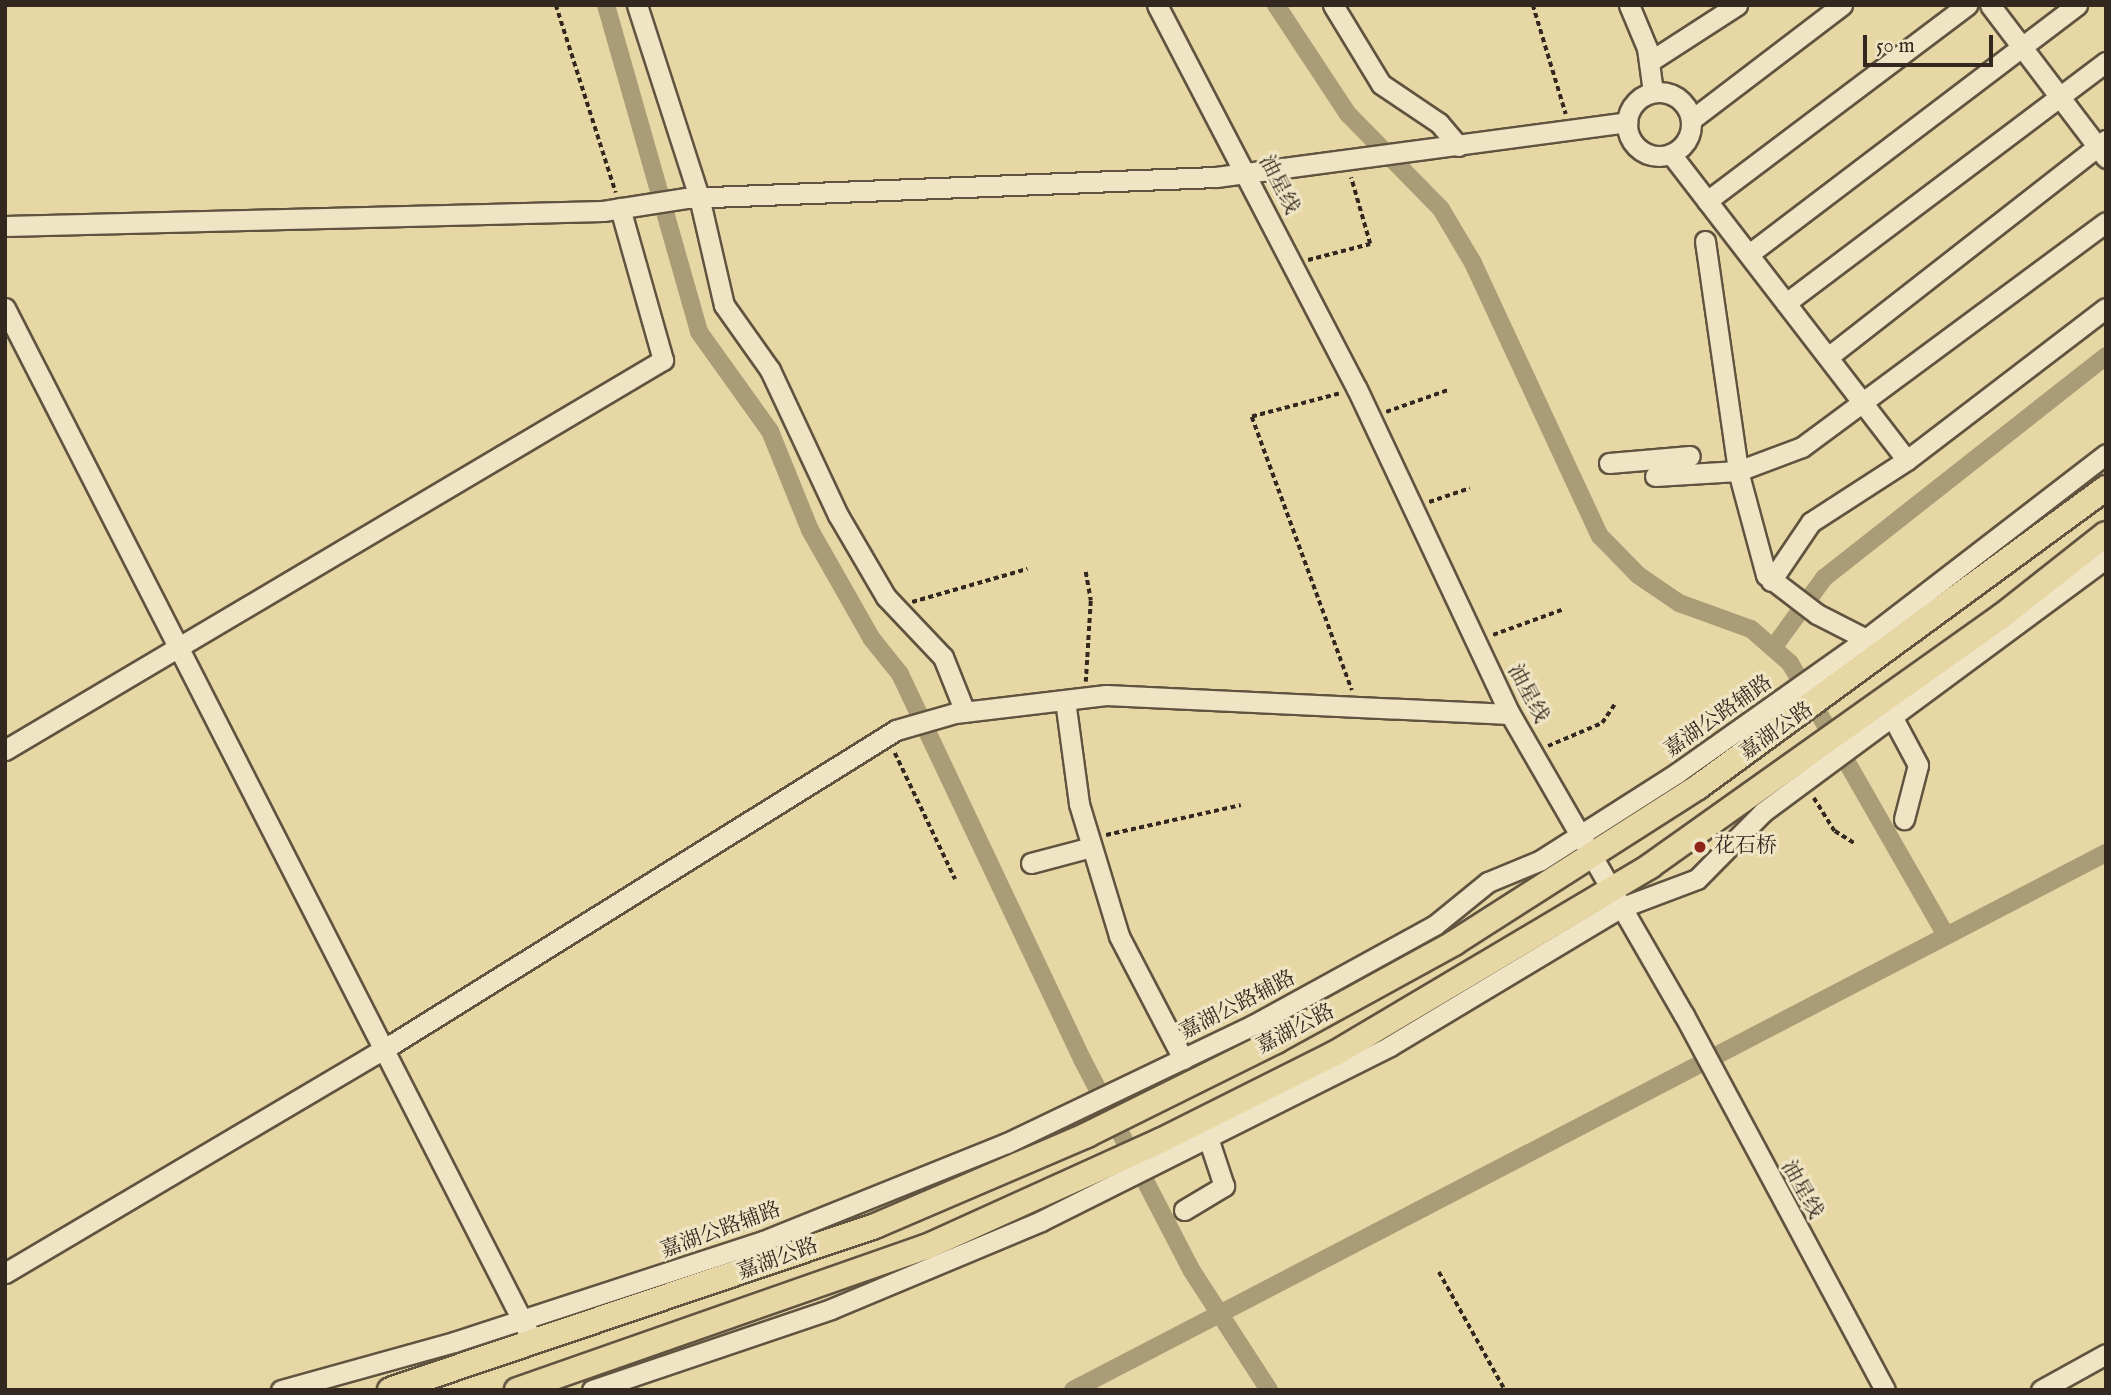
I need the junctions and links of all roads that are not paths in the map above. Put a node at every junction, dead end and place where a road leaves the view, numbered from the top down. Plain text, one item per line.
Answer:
1 (637, 5) edge
2 (1157, 5) edge
3 (1333, 5) edge
4 (1737, 5) edge
5 (1842, 5) edge
6 (1967, 5) edge
7 (1990, 5) edge
8 (2077, 5) edge
9 (1633, 7) edge
10 (2021, 47) junction
11 (1648, 62) junction
12 (2106, 62) edge
13 (1653, 92) junction
14 (2059, 97) junction
15 (1691, 120) junction
16 (1627, 122) junction
17 (1458, 146) junction
18 (2103, 148) edge
19 (1671, 154) junction
20 (1246, 172) junction
21 (692, 197) junction
22 (1707, 201) junction
23 (627, 207) junction
24 (2106, 222) edge
25 (5, 226) edge
26 (1705, 241) dead end
27 (1749, 254) junction
28 (1786, 303) junction
29 (5, 308) edge
30 (2106, 308) edge
31 (1828, 357) junction
32 (1863, 402) junction
33 (2106, 454) edge
34 (1690, 456) dead end
35 (1908, 460) junction
36 (1609, 463) dead end
37 (1662, 470) junction
38 (1738, 471) junction
39 (2106, 488) edge
40 (2106, 534) edge
41 (2106, 558) edge
42 (1771, 581) junction
43 (1866, 639) junction
44 (181, 646) junction
45 (1855, 661) junction
46 (1075, 699) junction
47 (960, 712) junction
48 (1510, 714) junction
49 (1784, 714) junction
50 (1885, 717) junction
51 (5, 750) edge
52 (1808, 773) junction
53 (1904, 819) dead end
54 (1581, 835) junction
55 (1090, 843) junction
56 (1593, 857) junction
57 (1031, 863) dead end
58 (1616, 899) junction
59 (386, 1048) junction
60 (1183, 1059) junction
61 (1208, 1138) junction
62 (1165, 1150) junction
63 (1105, 1178) junction
64 (1184, 1210) dead end
65 (5, 1273) edge
66 (522, 1321) junction
67 (535, 1345) junction
68 (2106, 1354) edge
69 (562, 1384) edge
70 (281, 1390) edge
71 (390, 1390) edge
72 (517, 1390) edge
73 (592, 1390) edge
74 (1885, 1390) edge
75 (2041, 1390) edge

1 - 21 street
2 - 20 street, 油星线
3 - 17 street
4 - 11 street
5 - 15 street
6 - 22 street
7 - 10 street
8 - 10 street
9 - 11 street
10 - 14 street
10 - 27 street
11 - 13 street
12 - 14 street
13 - 15 street
13 - 16 street
14 - 18 street
14 - 28 street
15 - 19 street
16 - 17 street
16 - 19 street
17 - 20 street
18 - 31 street
19 - 22 street
20 - 21 street
20 - 48 street, 油星线
21 - 23 street
21 - 47 street
22 - 27 street
23 - 25 street
23 - 44 street
24 - 32 street
26 - 38 street
27 - 28 street
28 - 31 street
29 - 44 street
30 - 35 street
31 - 32 street
32 - 35 street
32 - 38 street
33 - 43 street
34 - 37 street
35 - 42 street
36 - 37 street
37 - 38 street
38 - 42 street
39 - 45 main road, 嘉湖公路
40 - 50 main road, 嘉湖公路
41 - 50 street
42 - 43 street
43 - 45 street
44 - 51 street
44 - 59 street
45 - 49 main road, 嘉湖公路
46 - 47 street
46 - 48 street
46 - 55 street
47 - 59 street
48 - 54 street, 油星线
49 - 54 street, 嘉湖公路辅路
49 - 56 main road, 嘉湖公路
50 - 52 main road, 嘉湖公路
50 - 53 street
52 - 58 main road, 嘉湖公路
52 - 58 street
54 - 56 street, 油星线
54 - 60 street, 嘉湖公路辅路
55 - 57 street
55 - 60 street
56 - 58 street, 油星线
56 - 67 main road, 嘉湖公路
58 - 61 street
58 - 62 main road, 嘉湖公路
58 - 74 street, 油星线
59 - 65 street
59 - 66 street
60 - 66 street, 嘉湖公路辅路
61 - 62 street
61 - 64 street
62 - 63 main road, 嘉湖公路
63 - 69 main road, 嘉湖公路
63 - 73 street
66 - 67 street
66 - 70 street, 嘉湖公路辅路
67 - 71 main road, 嘉湖公路
68 - 75 street
69 - 72 main road, 嘉湖公路

